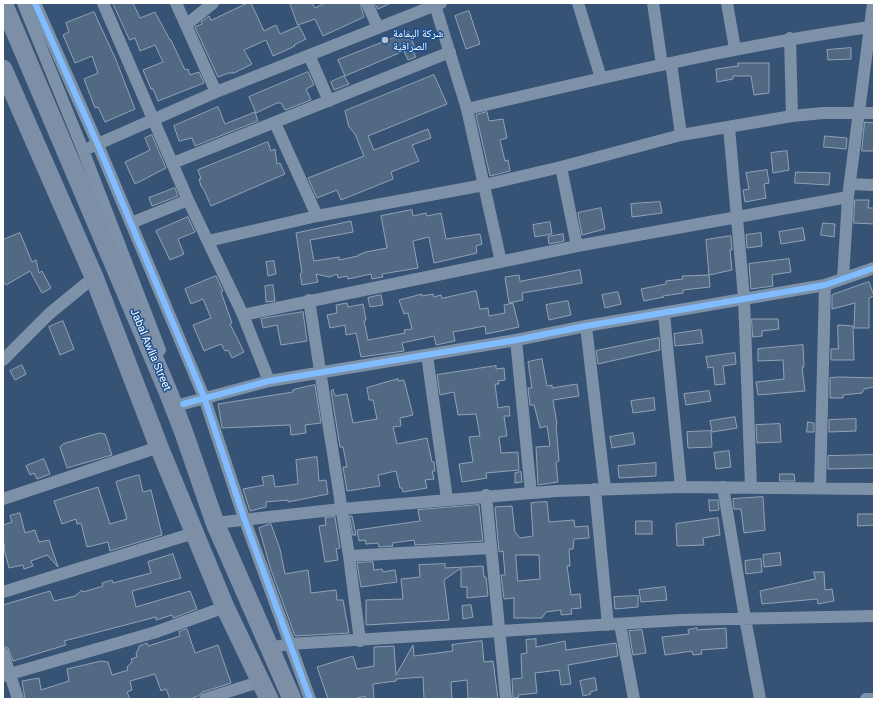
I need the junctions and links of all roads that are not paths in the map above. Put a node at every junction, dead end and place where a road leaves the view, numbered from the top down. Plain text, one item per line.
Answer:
1 (3, 3) edge
2 (22, 3) edge
3 (35, 3) edge
4 (103, 3) edge
5 (176, 3) edge
6 (212, 3) edge
7 (367, 3) edge
8 (578, 3) edge
9 (653, 3) edge
10 (726, 3) edge
11 (873, 3) edge
12 (438, 4) edge
13 (412, 8) edge
14 (186, 25) junction
15 (870, 26) junction
16 (378, 28) junction
17 (790, 38) junction
18 (735, 49) junction
19 (450, 52) junction
20 (309, 55) junction
21 (666, 64) junction
22 (3, 69) edge
23 (601, 78) junction
24 (216, 92) junction
25 (329, 101) junction
26 (467, 109) junction
27 (859, 112) junction
28 (874, 113) edge
29 (792, 116) junction
30 (154, 120) junction
31 (275, 123) junction
32 (729, 127) junction
33 (681, 135) junction
34 (98, 145) junction
35 (83, 150) junction
36 (173, 163) junction
37 (561, 167) junction
38 (850, 184) junction
39 (484, 185) junction
40 (874, 186) edge
41 (848, 196) junction
42 (188, 200) junction
43 (317, 216) junction
44 (738, 217) junction
45 (131, 223) junction
46 (208, 241) junction
47 (577, 246) junction
48 (501, 262) junction
49 (874, 268) edge
50 (94, 277) junction
51 (843, 279) junction
52 (825, 285) junction
53 (744, 298) junction
54 (309, 300) junction
55 (664, 314) junction
56 (243, 315) junction
57 (586, 326) junction
58 (516, 340) junction
59 (427, 355) junction
60 (3, 360) edge
61 (321, 373) junction
62 (269, 381) junction
63 (204, 397) junction
64 (183, 404) junction
65 (184, 433) junction
66 (159, 447) junction
67 (681, 487) junction
68 (723, 487) junction
69 (751, 487) junction
70 (820, 488) junction
71 (600, 489) junction
72 (874, 489) edge
73 (531, 492) junction
74 (486, 496) junction
75 (3, 499) edge
76 (447, 499) junction
77 (341, 508) junction
78 (244, 518) junction
79 (215, 522) junction
80 (194, 533) junction
81 (491, 548) junction
82 (349, 556) junction
83 (3, 592) edge
84 (225, 607) junction
85 (874, 616) edge
86 (745, 618) junction
87 (614, 624) junction
88 (500, 631) junction
89 (360, 641) junction
90 (289, 644) junction
91 (270, 648) junction
92 (3, 653) edge
93 (6, 675) edge
94 (262, 681) junction
95 (18, 699) edge
96 (205, 699) edge
97 (269, 699) edge
98 (292, 699) edge
99 (310, 699) edge
100 (506, 699) edge
101 (634, 699) edge
102 (760, 699) edge
103 (866, 699) edge
104 (874, 699) edge

1 - 65 main road, Jabal Awlia Street
2 - 35 street
3 - 34 street
4 - 30 street
5 - 14 street
6 - 14 street
7 - 16 street
8 - 23 street
9 - 21 street
10 - 18 street
11 - 15 street
12 - 13 street
12 - 19 street
13 - 16 street
14 - 24 street
15 - 17 street
15 - 27 street
16 - 20 street
17 - 18 street
17 - 29 street
18 - 21 street
19 - 25 street
19 - 26 street
20 - 24 street
20 - 25 street
21 - 23 street
21 - 33 street
22 - 50 main road
23 - 26 street
24 - 30 street
25 - 31 street
26 - 39 street
27 - 28 street
27 - 29 street
27 - 38 street
29 - 32 street
30 - 34 street
30 - 36 street
31 - 36 street
31 - 43 street
32 - 33 street
32 - 44 street
33 - 37 street
34 - 35 street
34 - 45 street
35 - 64 street
36 - 42 street
37 - 39 street
37 - 47 street
38 - 40 street
38 - 41 street
39 - 43 street
39 - 48 street
41 - 44 street
41 - 51 street
42 - 45 street
42 - 46 street
43 - 46 street
44 - 47 street
44 - 53 street
45 - 63 street
46 - 56 street
47 - 48 street
48 - 54 street
49 - 51 street
50 - 60 street
50 - 66 main road
51 - 52 street
52 - 53 street
52 - 70 street
53 - 55 street
53 - 69 street
54 - 56 street
54 - 61 street
55 - 57 street
55 - 67 street
56 - 62 street
57 - 58 street
57 - 71 street
58 - 59 street
58 - 73 street
59 - 61 street
59 - 76 street
61 - 62 street
61 - 77 street
62 - 63 street
63 - 64 street
63 - 78 street
64 - 65 street
65 - 79 main road, Jabal Awlia Street
66 - 75 street
66 - 80 main road
67 - 68 street
67 - 71 street
68 - 69 street
68 - 86 street
69 - 70 street
70 - 72 street
71 - 73 street
71 - 87 street
73 - 74 street
74 - 76 street
74 - 81 street
76 - 77 street
77 - 78 street
77 - 82 street
78 - 79 street
78 - 90 street
79 - 91 main road, Jabal Awlia Street
80 - 83 street
80 - 84 main road
81 - 82 street
81 - 88 street
82 - 89 street
84 - 93 street
84 - 94 main road
85 - 86 street
86 - 87 street
86 - 102 street
87 - 88 street
87 - 101 street
88 - 89 street
88 - 100 street
89 - 90 street
90 - 91 street
90 - 99 street
91 - 98 main road, Jabal Awlia Street
92 - 93 street
93 - 95 street
94 - 96 street
94 - 97 main road
103 - 104 street

